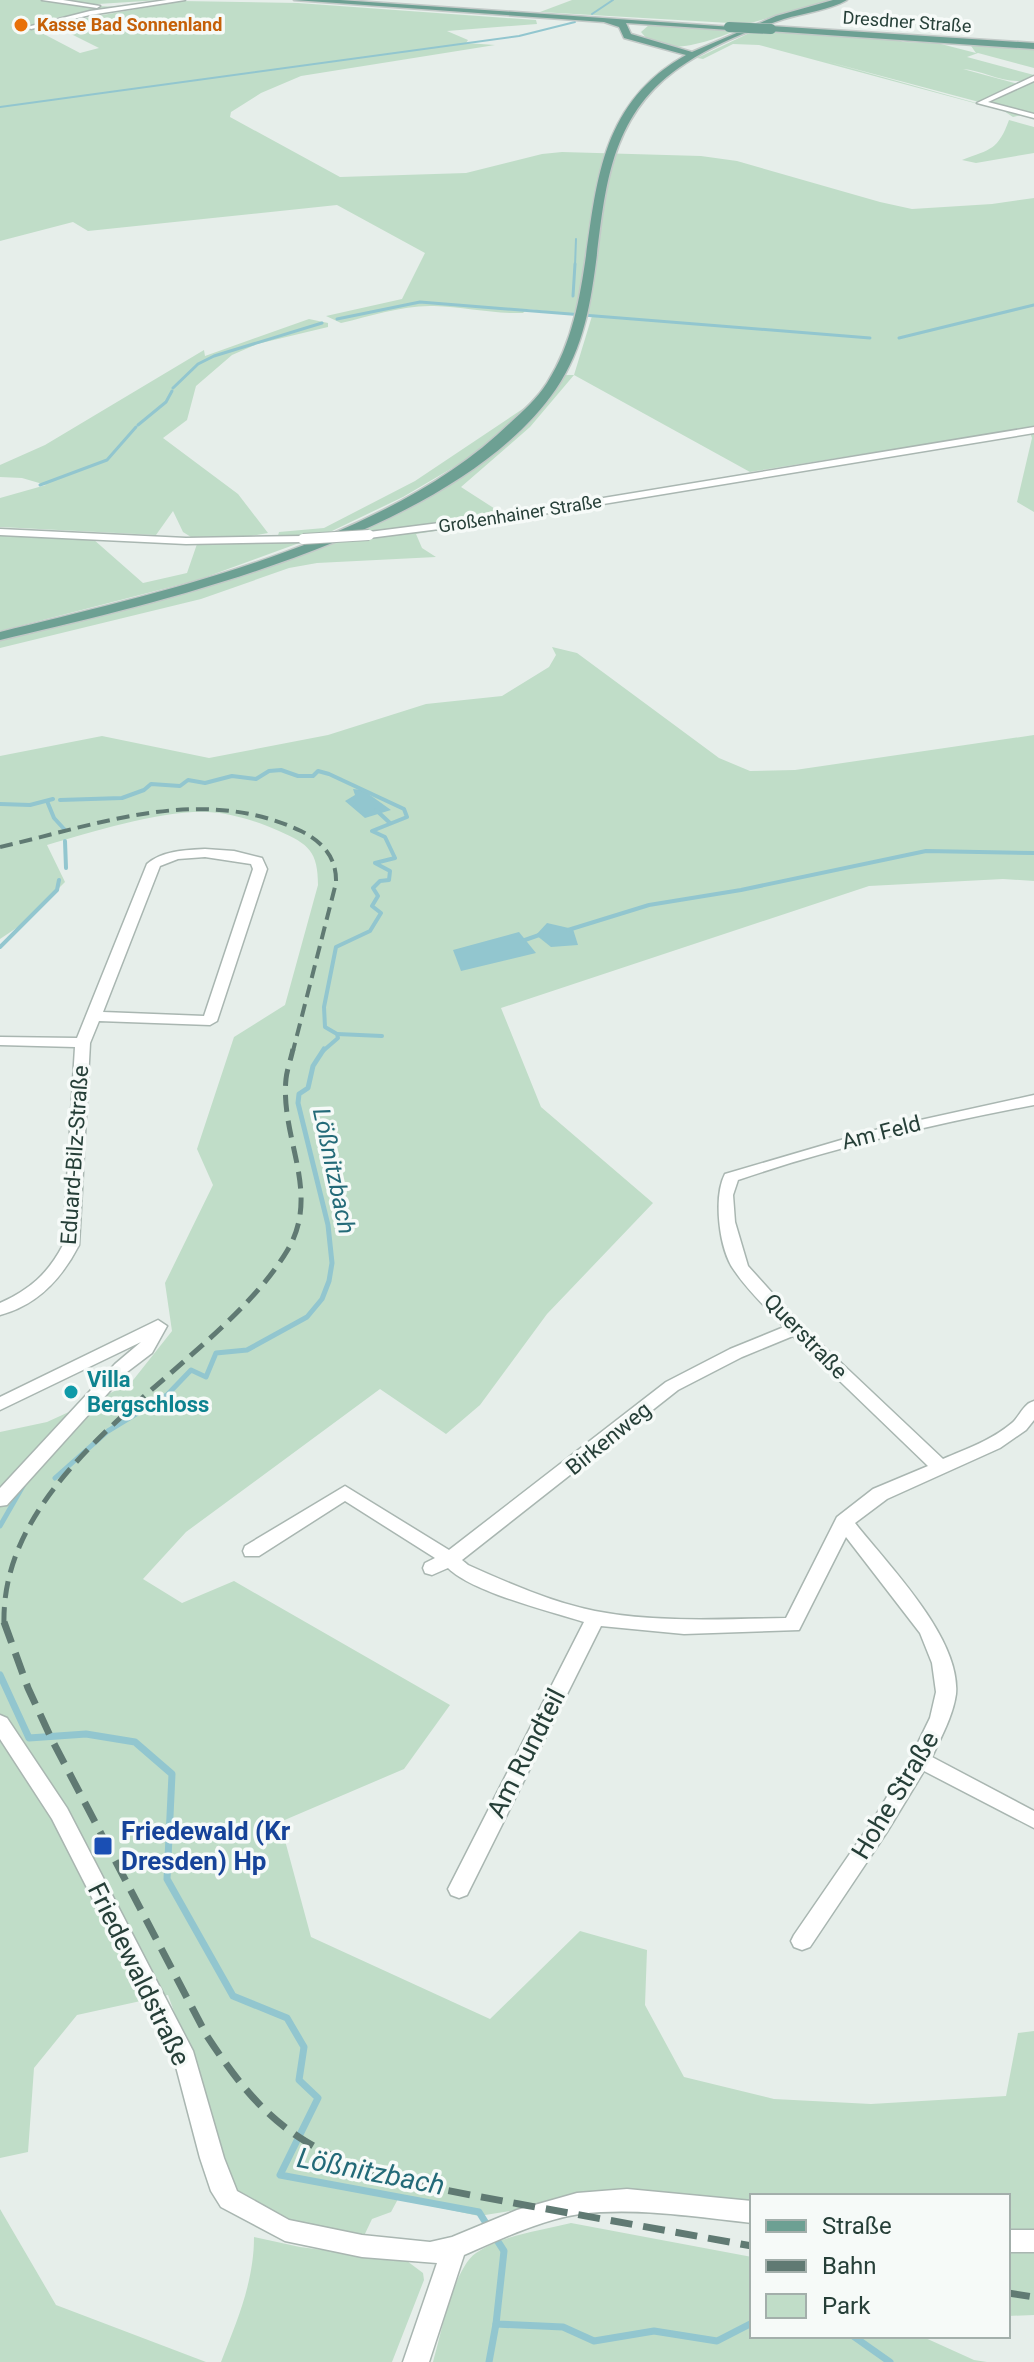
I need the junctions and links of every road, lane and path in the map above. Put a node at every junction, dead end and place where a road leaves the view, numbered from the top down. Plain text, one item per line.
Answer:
1 (45, 0) edge
2 (182, 0) edge
3 (298, 0) edge
4 (843, 0) edge
5 (131, 7) junction
6 (634, 23) junction
7 (31, 27) dead end
8 (715, 44) junction
9 (1034, 46) edge
10 (672, 47) junction
11 (698, 53) junction
12 (1034, 78) edge
13 (1034, 116) edge
14 (1034, 430) edge
15 (0, 532) edge
16 (0, 636) edge
17 (95, 1016) junction
18 (0, 1041) edge
19 (83, 1043) junction
20 (1034, 1100) edge
21 (731, 1177) joint
22 (0, 1310) edge
23 (795, 1329) junction
24 (0, 1404) edge
25 (1034, 1407) edge
26 (941, 1468) junction
27 (0, 1500) edge
28 (844, 1522) junction
29 (252, 1551) dead end
30 (441, 1563) junction
31 (595, 1618) junction
32 (0, 1723) edge
33 (920, 1760) junction
34 (1033, 1820) edge
35 (459, 1889) dead end
36 (802, 1941) dead end
37 (750, 2212) edge
38 (1010, 2241) edge
39 (1034, 2241) edge
40 (454, 2248) junction
41 (416, 2362) edge

1 - 5 street
2 - 5 street
3 - 6 main road
4 - 8 main road
5 - 7 street
6 - 9 main road, Dresdner Straße, bridge
6 - 10 main road
6 - 11 main road
8 - 10 main road
8 - 11 main road
10 - 11 main road
11 - 16 main road
12 - 13 street
14 - 15 street, Großenhainer Straße, bridge
17 - 17 street, Eduard-Bilz-Straße
17 - 19 street, Eduard-Bilz-Straße
18 - 19 street
19 - 22 street, Eduard-Bilz-Straße
20 - 21 street, Am Feld
21 - 23 street, Querstraße
23 - 26 street, Querstraße
23 - 30 street, Birkenweg
24 - 27 street
25 - 26 street
26 - 28 street
28 - 31 street
28 - 33 street, Hohe Straße
29 - 30 street
30 - 31 street
31 - 35 street, Am Rundteil
32 - 40 street, Friedewaldstraße
33 - 34 street
33 - 36 street, Hohe Straße
37 - 40 street, Friedewaldstraße
38 - 39 street
40 - 41 street

